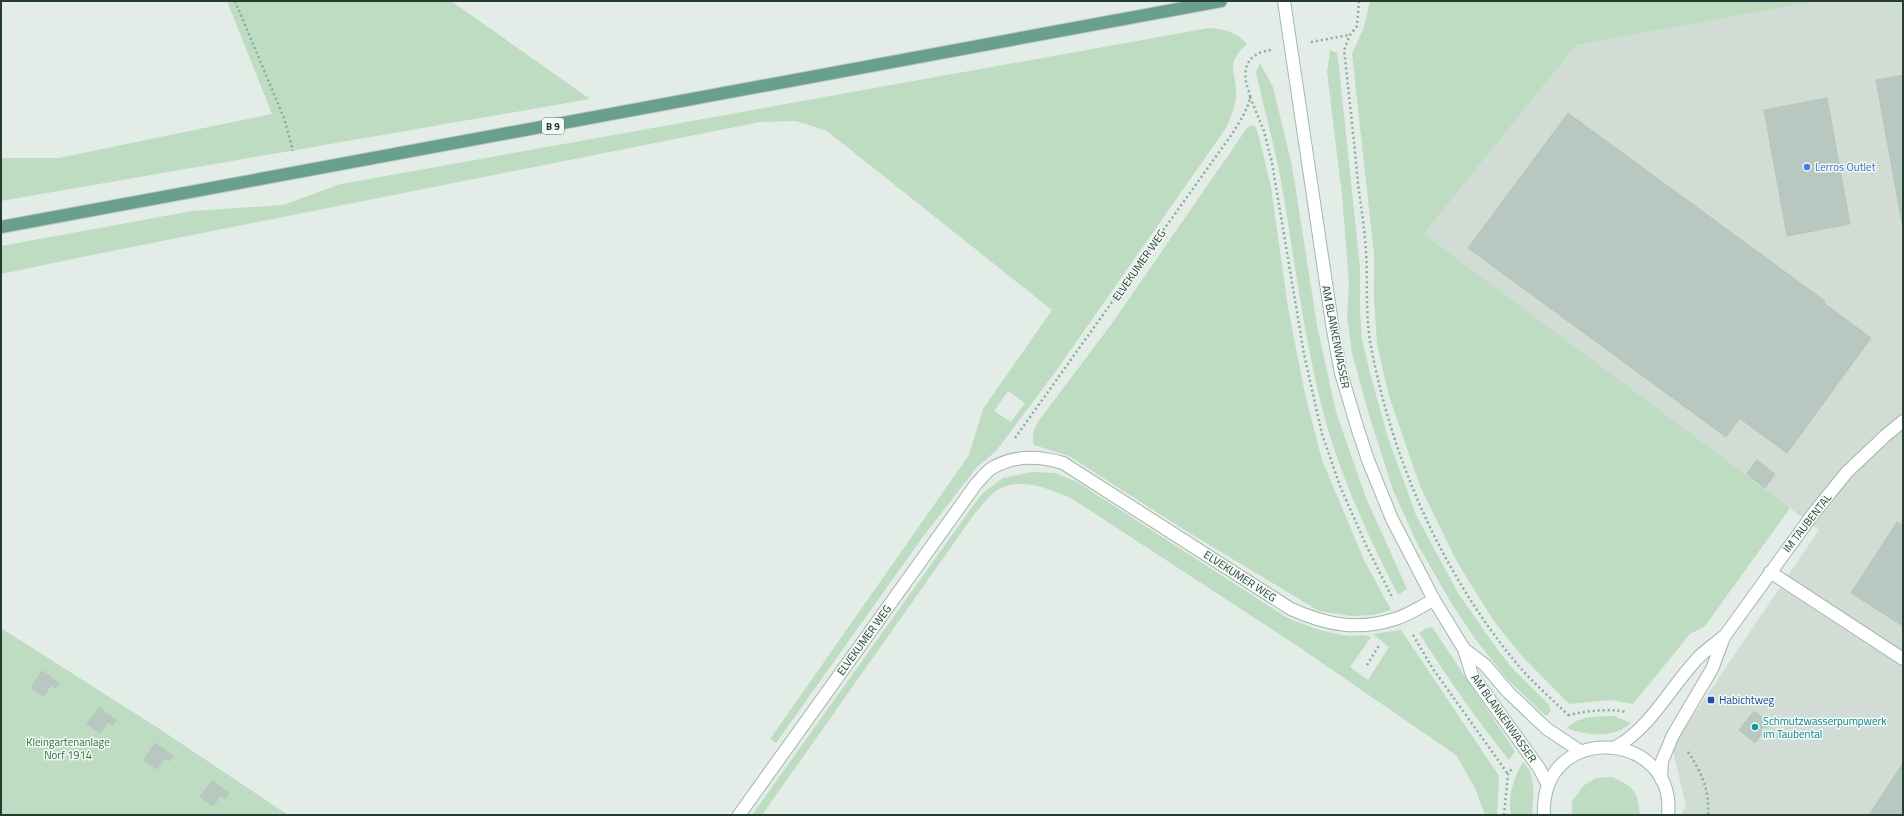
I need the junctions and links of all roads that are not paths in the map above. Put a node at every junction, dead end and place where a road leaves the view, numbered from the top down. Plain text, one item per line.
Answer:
1 (1221, 1) edge
2 (1284, 1) edge
3 (1, 227) edge
4 (1903, 421) edge
5 (1770, 572) junction
6 (1434, 600) junction
7 (1724, 637) junction
8 (1464, 649) junction
9 (1903, 659) edge
10 (1616, 747) junction
11 (1580, 752) junction
12 (1661, 779) junction
13 (1548, 785) junction
14 (1669, 814) edge
15 (739, 815) edge
16 (1544, 815) edge

1 - 3 main road, B 9
2 - 6 street, AM BLANKENWASSER
4 - 5 street, IM TAUBENTAL
5 - 7 street, IM TAUBENTAL
5 - 9 street
6 - 8 street, AM BLANKENWASSER
6 - 15 street, ELVEKUMER WEG
7 - 10 street, IM TAUBENTAL
7 - 12 street, IM TAUBENTAL
8 - 11 street, AM BLANKENWASSER
8 - 13 street, AM BLANKENWASSER
10 - 11 street
10 - 12 street
11 - 13 street
12 - 14 street
13 - 16 street

